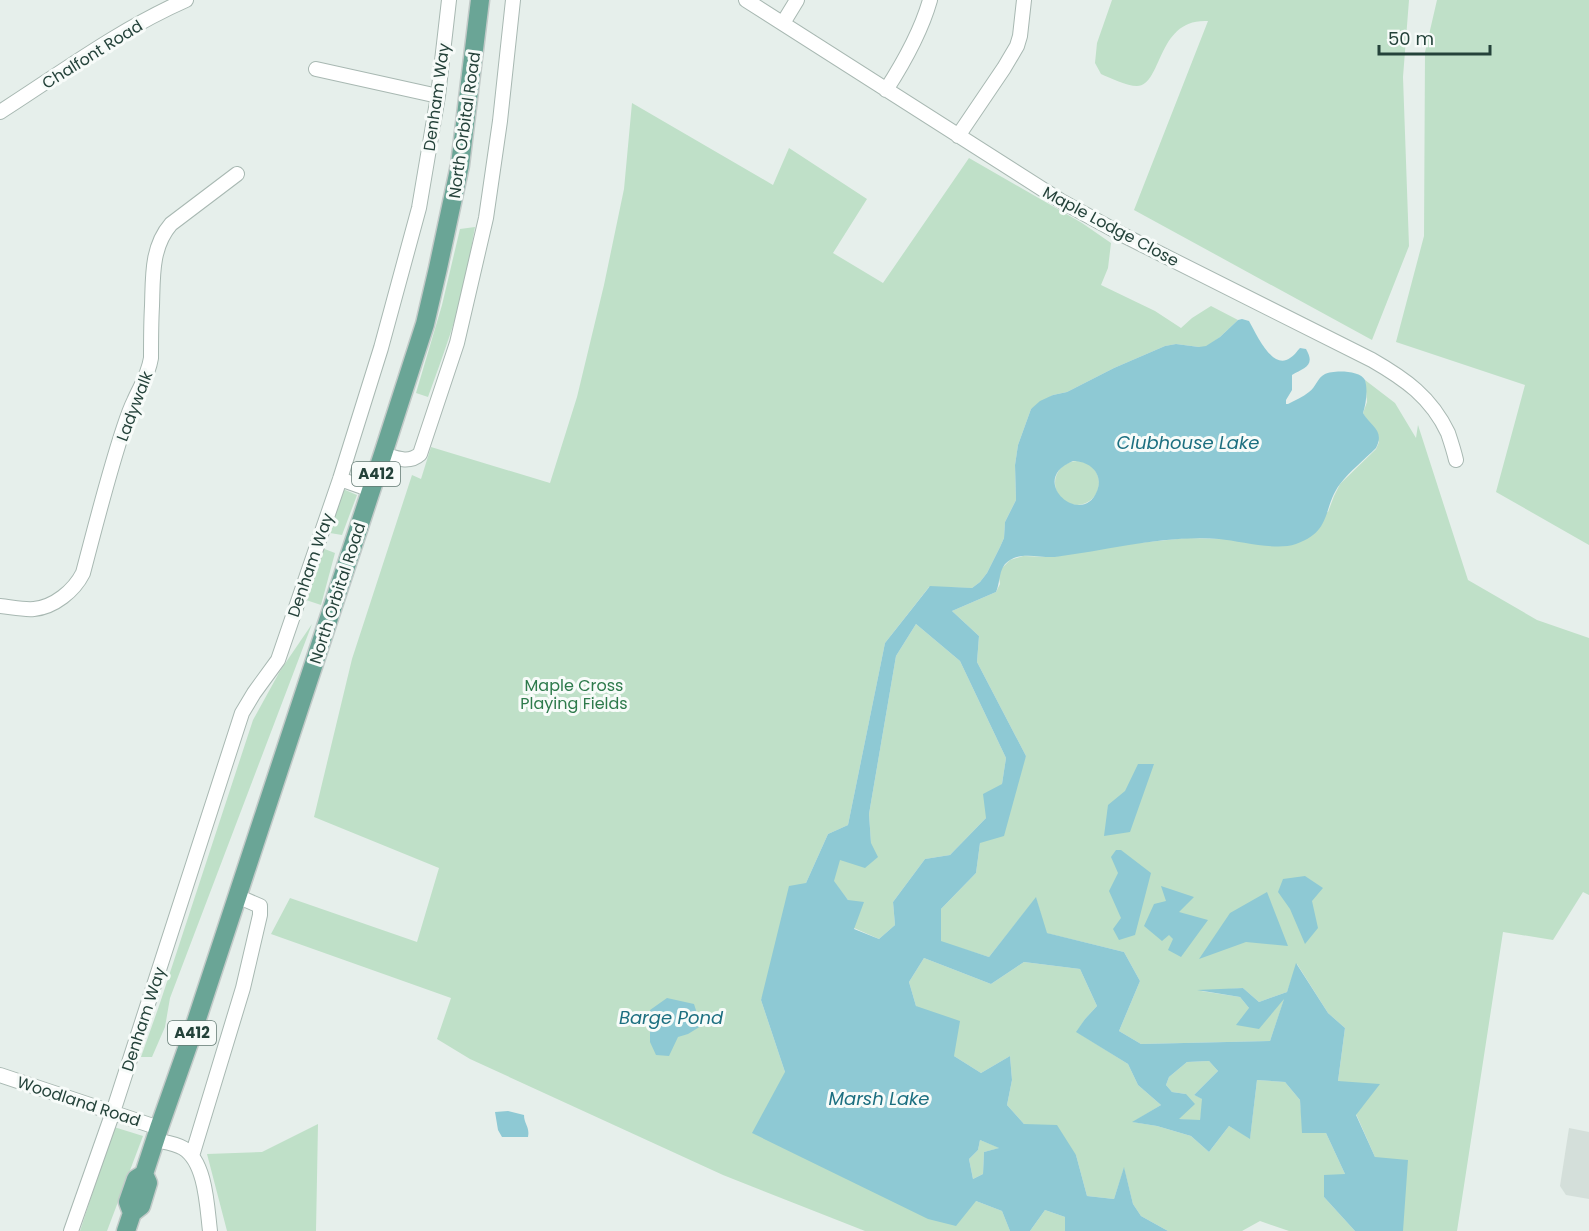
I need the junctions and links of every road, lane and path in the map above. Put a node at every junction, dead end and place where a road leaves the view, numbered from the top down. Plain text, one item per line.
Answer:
1 (186, 0) edge
2 (449, 0) edge
3 (480, 0) edge
4 (513, 0) edge
5 (746, 0) edge
6 (797, 0) edge
7 (930, 0) edge
8 (1024, 0) edge
9 (783, 23) junction
10 (316, 69) dead end
11 (886, 90) junction
12 (438, 96) junction
13 (0, 112) edge
14 (958, 136) junction
15 (237, 174) dead end
16 (383, 454) junction
17 (1456, 460) dead end
18 (340, 479) junction
19 (371, 490) junction
20 (0, 606) edge
21 (237, 896) junction
22 (0, 1075) edge
23 (113, 1112) junction
24 (157, 1134) junction
25 (192, 1156) junction
26 (71, 1231) edge
27 (126, 1231) edge
28 (210, 1231) edge

1 - 13 street, Chalfont Road
2 - 12 street, Denham Way
3 - 16 main road, North Orbital Road / A412
4 - 16 street
5 - 9 street, Maple Lodge Close
6 - 9 street
7 - 11 street
8 - 14 street
9 - 11 street, Maple Lodge Close
10 - 12 street
11 - 14 street, Maple Lodge Close
12 - 18 street, Denham Way
14 - 17 street, Maple Lodge Close
15 - 20 street, Ladywalk
16 - 19 main road, North Orbital Road / A412
18 - 19 street
18 - 23 street, Denham Way
19 - 21 main road, North Orbital Road / A412
21 - 24 main road, North Orbital Road / A412
21 - 25 street
22 - 23 street, Woodland Road
23 - 24 street, Woodland Road
23 - 26 street, Denham Way
24 - 25 street, Woodland Road
24 - 27 main road, North Orbital Road / A412
25 - 28 street

